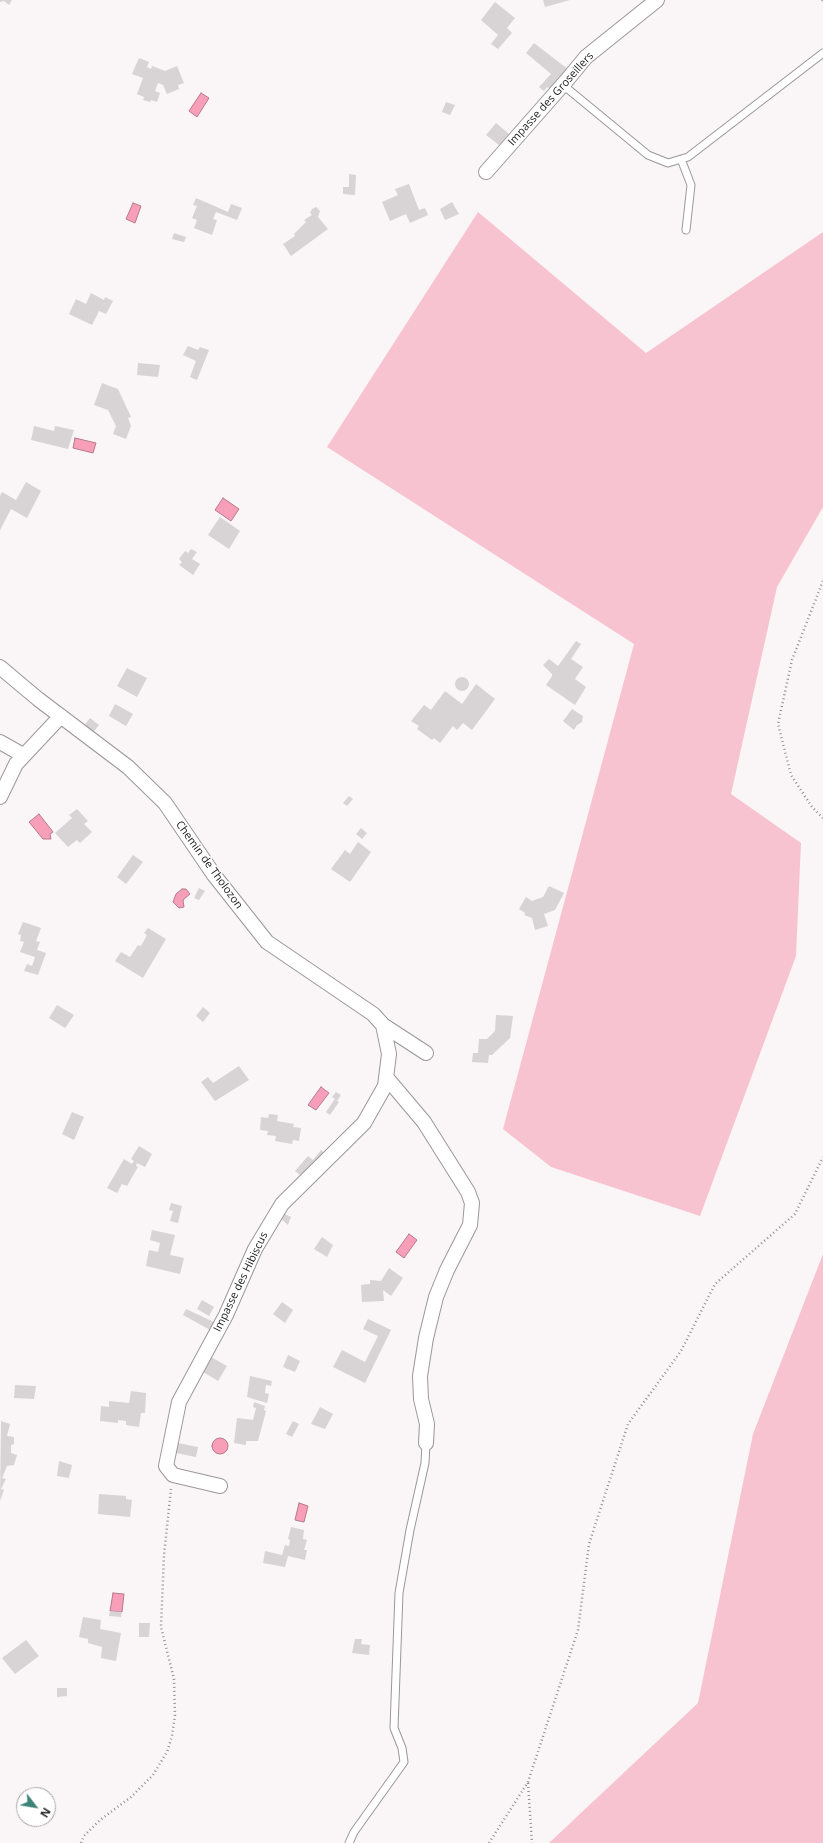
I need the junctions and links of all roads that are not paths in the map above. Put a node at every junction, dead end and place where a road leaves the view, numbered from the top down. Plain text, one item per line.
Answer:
1 (657, 0) edge
2 (823, 54) edge
3 (563, 85) junction
4 (680, 159) junction
5 (486, 172) dead end
6 (686, 230) dead end
7 (0, 667) edge
8 (61, 716) junction
9 (0, 742) edge
10 (23, 755) junction
11 (0, 797) edge
12 (383, 1026) junction
13 (426, 1053) dead end
14 (386, 1077) junction
15 (426, 1443) joint
16 (220, 1486) dead end
17 (349, 1843) edge

1 - 3 street, Impasse des Groseillers
2 - 4 lane
3 - 4 lane
3 - 5 street, Impasse des Groseillers
4 - 6 lane
7 - 8 street, Chemin de Tholozon
8 - 10 street
8 - 12 street, Chemin de Tholozon
9 - 10 street
10 - 11 street
12 - 13 street, Chemin de Tholozon
12 - 14 street, Impasse des Hibiscus
14 - 15 street
14 - 16 street, Impasse des Hibiscus
15 - 17 lane

